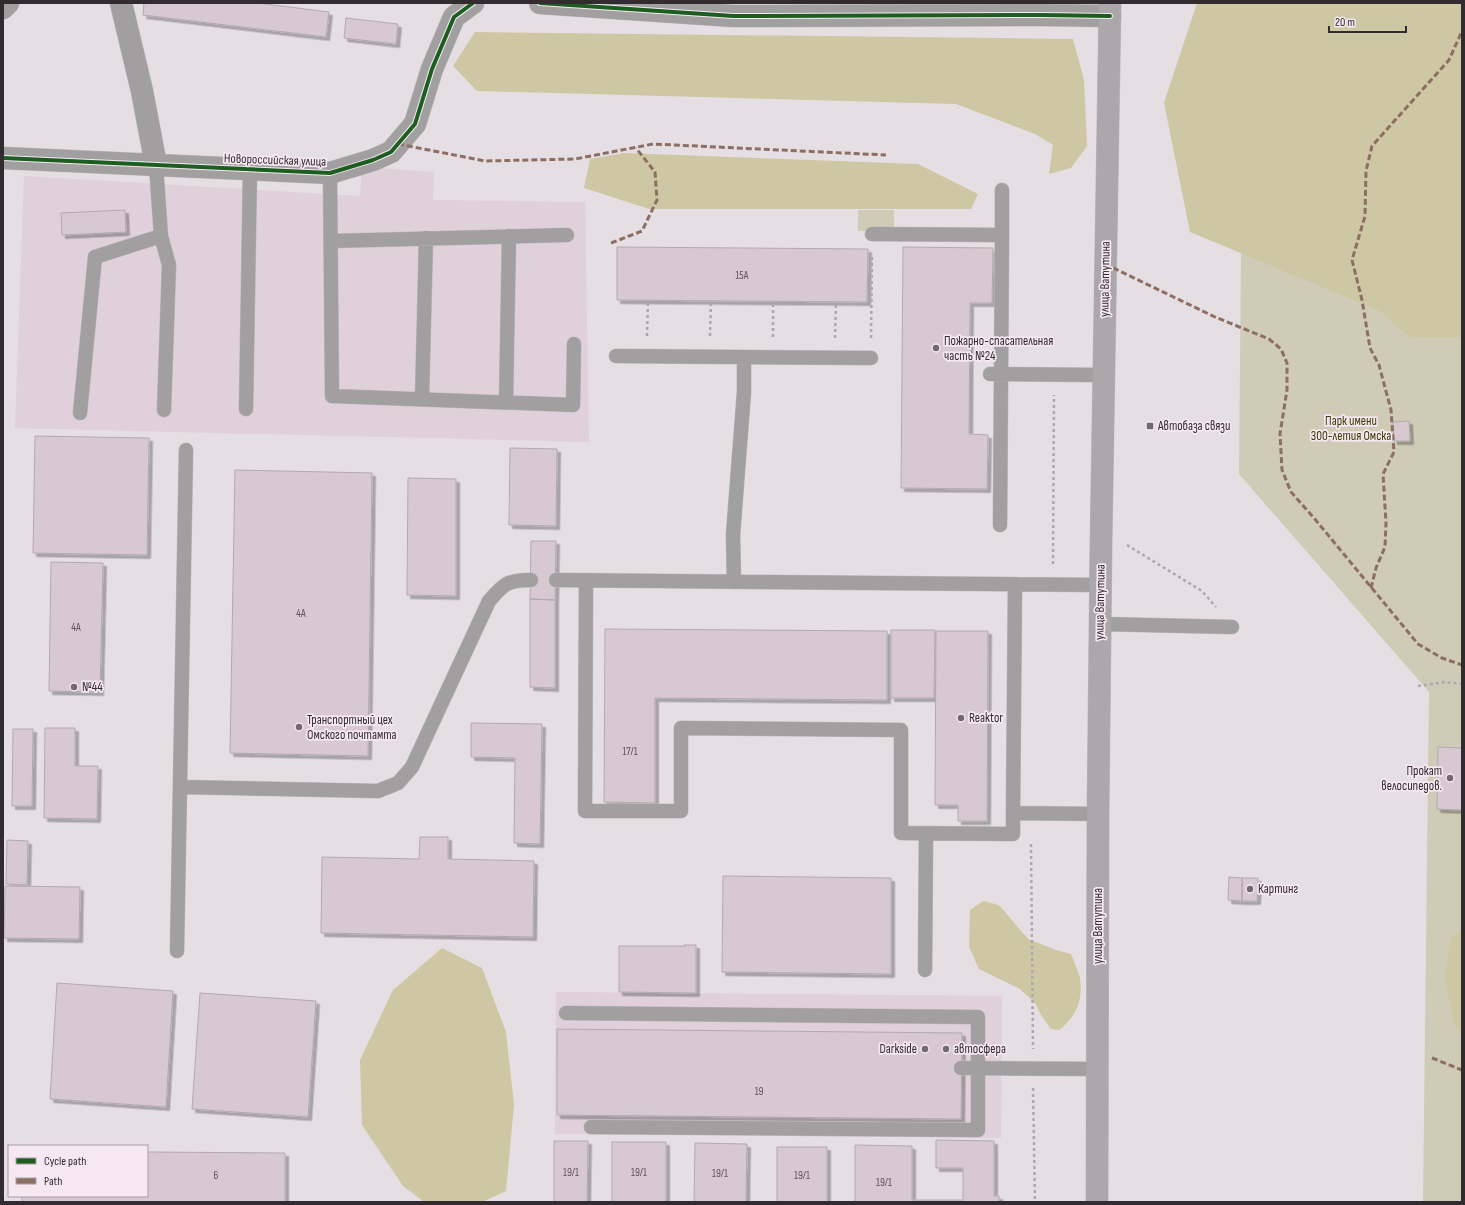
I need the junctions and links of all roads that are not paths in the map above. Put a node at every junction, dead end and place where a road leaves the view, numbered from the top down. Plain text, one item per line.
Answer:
1 (8, 3) edge
2 (121, 3) edge
3 (473, 3) edge
4 (540, 3) edge
5 (3, 8) edge
6 (1110, 9) edge
7 (3, 158) edge
8 (156, 165) junction
9 (250, 170) junction
10 (330, 173) junction
11 (1002, 190) dead end
12 (872, 234) road end
13 (567, 235) dead end
14 (1002, 235) junction
15 (161, 236) junction
16 (509, 236) junction
17 (426, 238) junction
18 (330, 241) junction
19 (574, 344) dead end
20 (616, 356) dead end
21 (744, 357) junction
22 (871, 358) road end
23 (996, 374) junction
24 (1103, 375) junction
25 (422, 399) junction
26 (506, 402) junction
27 (246, 409) dead end
28 (164, 410) dead end
29 (80, 413) dead end
30 (186, 450) dead end
31 (1000, 525) dead end
32 (531, 580) dead end
33 (556, 580) dead end
34 (586, 581) junction
35 (734, 582) junction
36 (1015, 584) junction
37 (1101, 585) junction
38 (1100, 624) junction
39 (1232, 627) road end
40 (180, 787) junction
41 (1013, 813) junction
42 (1098, 814) junction
43 (926, 833) junction
44 (177, 951) dead end
45 (925, 970) dead end
46 (566, 1013) dead end
47 (961, 1068) dead end
48 (978, 1068) junction
49 (1098, 1069) junction
50 (591, 1127) dead end
51 (1097, 1202) edge

1 - 5 street
2 - 8 street
3 - 10 street, Новороссийская улица
4 - 6 street
6 - 24 main road, улица Ватутина
7 - 8 street, Новороссийская улица
8 - 9 street, Новороссийская улица
8 - 15 lane
9 - 10 street, Новороссийская улица
9 - 27 lane
10 - 18 lane
11 - 14 lane
12 - 14 lane
13 - 16 lane
14 - 23 lane
15 - 28 lane
15 - 29 lane
16 - 17 lane
16 - 26 lane
17 - 18 lane
17 - 25 lane
18 - 25 lane
19 - 26 lane
20 - 21 lane
21 - 22 lane
21 - 35 lane
23 - 24 lane
23 - 31 lane
24 - 37 main road, улица Ватутина
25 - 26 lane
30 - 40 lane
32 - 40 lane
33 - 34 lane
34 - 35 lane
34 - 43 lane
35 - 36 lane
36 - 37 lane
36 - 41 lane
37 - 38 main road, улица Ватутина
38 - 39 lane
38 - 42 main road, улица Ватутина
40 - 44 lane
41 - 42 lane
41 - 43 lane
42 - 49 main road, улица Ватутина
43 - 45 lane
46 - 48 lane
47 - 48 lane
48 - 49 lane
48 - 50 lane
49 - 51 main road, улица Ватутина

